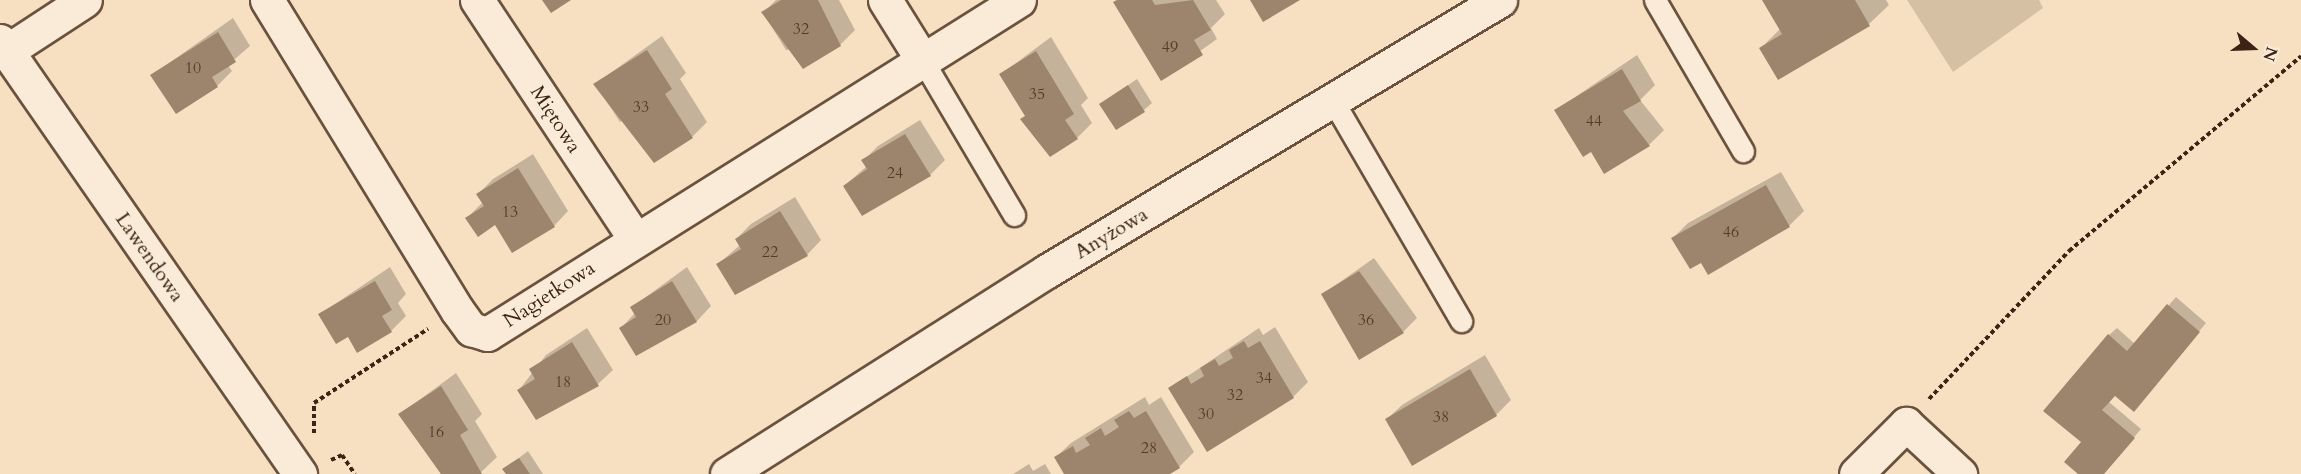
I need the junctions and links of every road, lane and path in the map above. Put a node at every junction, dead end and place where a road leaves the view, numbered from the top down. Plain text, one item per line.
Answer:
1 (85, 0) edge
2 (267, 0) edge
3 (477, 0) edge
4 (885, 0) edge
5 (1019, 0) edge
6 (1500, 0) edge
7 (1654, 0) edge
8 (4, 46) edge
9 (2301, 56) edge
10 (923, 61) junction
11 (1332, 99) junction
12 (1743, 151) dead end
13 (1014, 215) dead end
14 (635, 238) junction
15 (457, 310) junction
16 (1461, 321) dead end
17 (1906, 424) junction
18 (342, 455) dead end
19 (299, 473) edge
20 (355, 474) edge
21 (727, 474) edge
22 (1856, 474) edge
23 (1960, 474) edge

1 - 8 street
2 - 15 street, Nagietkowa
3 - 14 street, Miętowa
4 - 10 street
5 - 10 street, Nagietkowa
6 - 11 street, Anyżowa
7 - 12 lane
8 - 19 street, Lawendowa
9 - 17 path
10 - 13 lane
10 - 14 street, Nagietkowa
11 - 16 lane
11 - 21 street, Anyżowa
14 - 15 street, Nagietkowa
15 - 19 path
17 - 22 street
17 - 23 street
18 - 20 path

